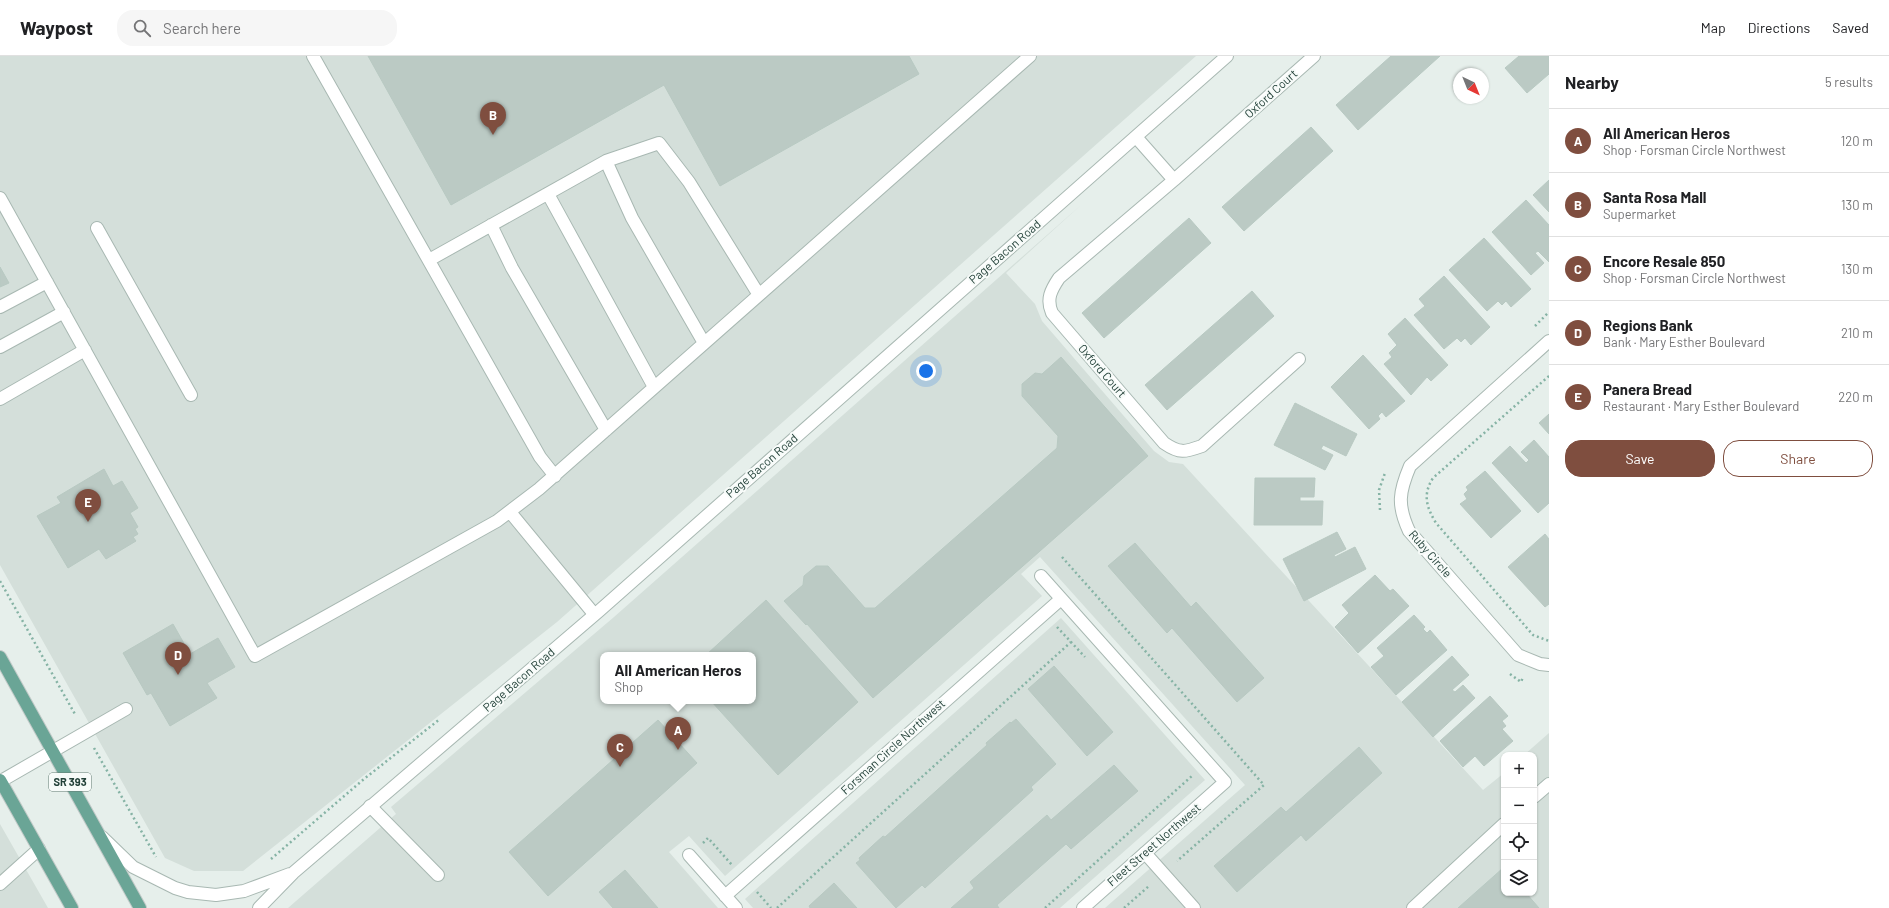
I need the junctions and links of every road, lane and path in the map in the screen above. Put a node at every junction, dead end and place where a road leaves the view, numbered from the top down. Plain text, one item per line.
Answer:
1 (313, 56) edge
2 (1030, 56) edge
3 (1227, 56) edge
4 (1314, 56) edge
5 (1136, 137) junction
6 (606, 161) junction
7 (1174, 180) junction
8 (548, 194) junction
9 (0, 198) edge
10 (491, 225) junction
11 (97, 228) dead end
12 (429, 260) junction
13 (47, 282) junction
14 (760, 294) junction
15 (0, 307) edge
16 (64, 312) junction
17 (1549, 312) edge
18 (1531, 328) dead end
19 (1549, 340) edge
20 (704, 344) junction
21 (0, 347) edge
22 (85, 350) junction
23 (1299, 359) dead end
24 (1549, 376) edge
25 (654, 388) junction
26 (191, 395) dead end
27 (0, 399) edge
28 (606, 430) junction
29 (1386, 470) dead end
30 (555, 476) junction
31 (510, 512) junction
32 (1381, 513) dead end
33 (1041, 576) dead end
34 (1061, 599) junction
35 (594, 614) junction
36 (1549, 641) edge
37 (1071, 642) dead end
38 (0, 657) edge
39 (1528, 660) junction
40 (1549, 665) edge
41 (1509, 672) dead end
42 (126, 709) dead end
43 (444, 716) dead end
44 (53, 751) junction
45 (1194, 775) dead end
46 (0, 780) edge
47 (1549, 784) edge
48 (1537, 794) edge
49 (370, 806) junction
50 (1501, 827) edge
51 (100, 836) junction
52 (39, 849) junction
53 (1145, 853) junction
54 (689, 855) dead end
55 (269, 860) dead end
56 (294, 873) junction
57 (438, 875) dead end
58 (0, 884) edge
59 (725, 896) junction
60 (72, 908) edge
61 (140, 908) edge
62 (259, 908) edge
63 (736, 908) edge
64 (777, 908) edge
65 (1045, 908) edge
66 (1083, 908) edge
67 (1194, 908) edge
68 (1413, 908) edge

1 - 12 street
2 - 14 street
3 - 5 street, Page Bacon Road
4 - 7 street, Oxford Court
5 - 7 street
5 - 35 street, Page Bacon Road
6 - 8 street
6 - 14 street
6 - 20 street
7 - 23 street, Oxford Court
8 - 10 street
8 - 25 street
9 - 13 street
10 - 12 street
10 - 28 street
11 - 26 street
12 - 30 street
13 - 15 street
13 - 16 street
14 - 20 street
16 - 21 street
16 - 22 street
17 - 18 path
19 - 39 street, Ruby Circle
20 - 25 street
22 - 27 street
22 - 31 street
24 - 36 path
25 - 28 street
28 - 30 street
29 - 32 path
30 - 31 street
31 - 35 street
33 - 34 street
34 - 53 street, Fleet Street Northwest
34 - 59 street, Forsman Circle Northwest
35 - 49 street, Page Bacon Road
37 - 64 path
38 - 44 main road, SR 393
39 - 40 street, Ruby Circle
39 - 41 path
42 - 44 street
43 - 55 path
44 - 46 street
44 - 51 main road, SR 393
45 - 65 path
46 - 52 main road
47 - 48 street
49 - 56 street, Page Bacon Road
49 - 57 street
50 - 68 street
51 - 56 street, Page Bacon Road
51 - 61 main road, SR 393
52 - 58 street
52 - 60 main road
53 - 66 street, Fleet Street Northwest
53 - 67 street
54 - 59 street
56 - 62 street, Page Bacon Road
59 - 63 street

